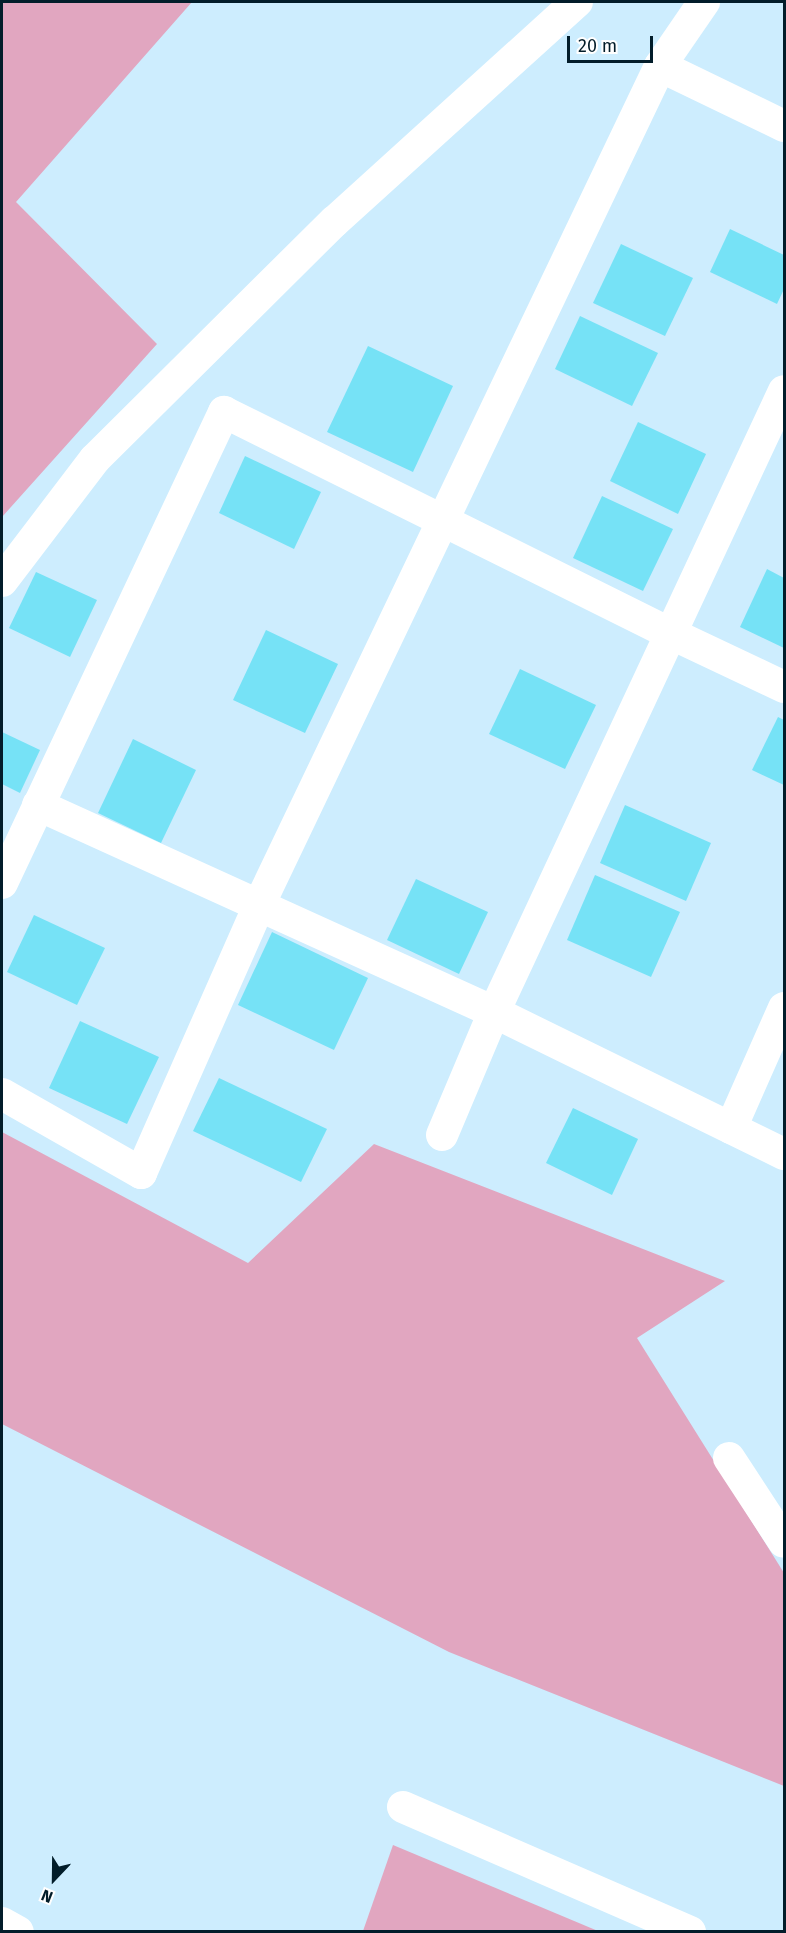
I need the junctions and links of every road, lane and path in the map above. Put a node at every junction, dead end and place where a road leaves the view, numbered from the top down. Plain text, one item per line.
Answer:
1 (577, 2) edge
2 (704, 2) edge
3 (660, 66) junction
4 (784, 126) edge
5 (784, 391) edge
6 (443, 520) junction
7 (2, 581) edge
8 (672, 634) junction
9 (784, 687) edge
10 (38, 805) junction
11 (2, 883) edge
12 (259, 905) junction
13 (784, 1008) edge
14 (494, 1012) junction
15 (2, 1094) edge
16 (731, 1128) junction
17 (442, 1135) dead end
18 (784, 1154) edge
19 (729, 1458) dead end
20 (784, 1542) edge
21 (404, 1807) dead end
22 (2, 1923) edge
23 (18, 1932) edge
24 (690, 1932) edge

1 - 7 street
2 - 3 street
3 - 4 street
3 - 6 street
5 - 8 street
6 - 8 street
6 - 10 street
6 - 12 street
8 - 9 street
8 - 14 street
10 - 11 street
10 - 12 street
12 - 14 street
12 - 15 street
13 - 16 street
14 - 16 street
14 - 17 street
16 - 18 street
19 - 20 street
21 - 24 street
22 - 23 street

